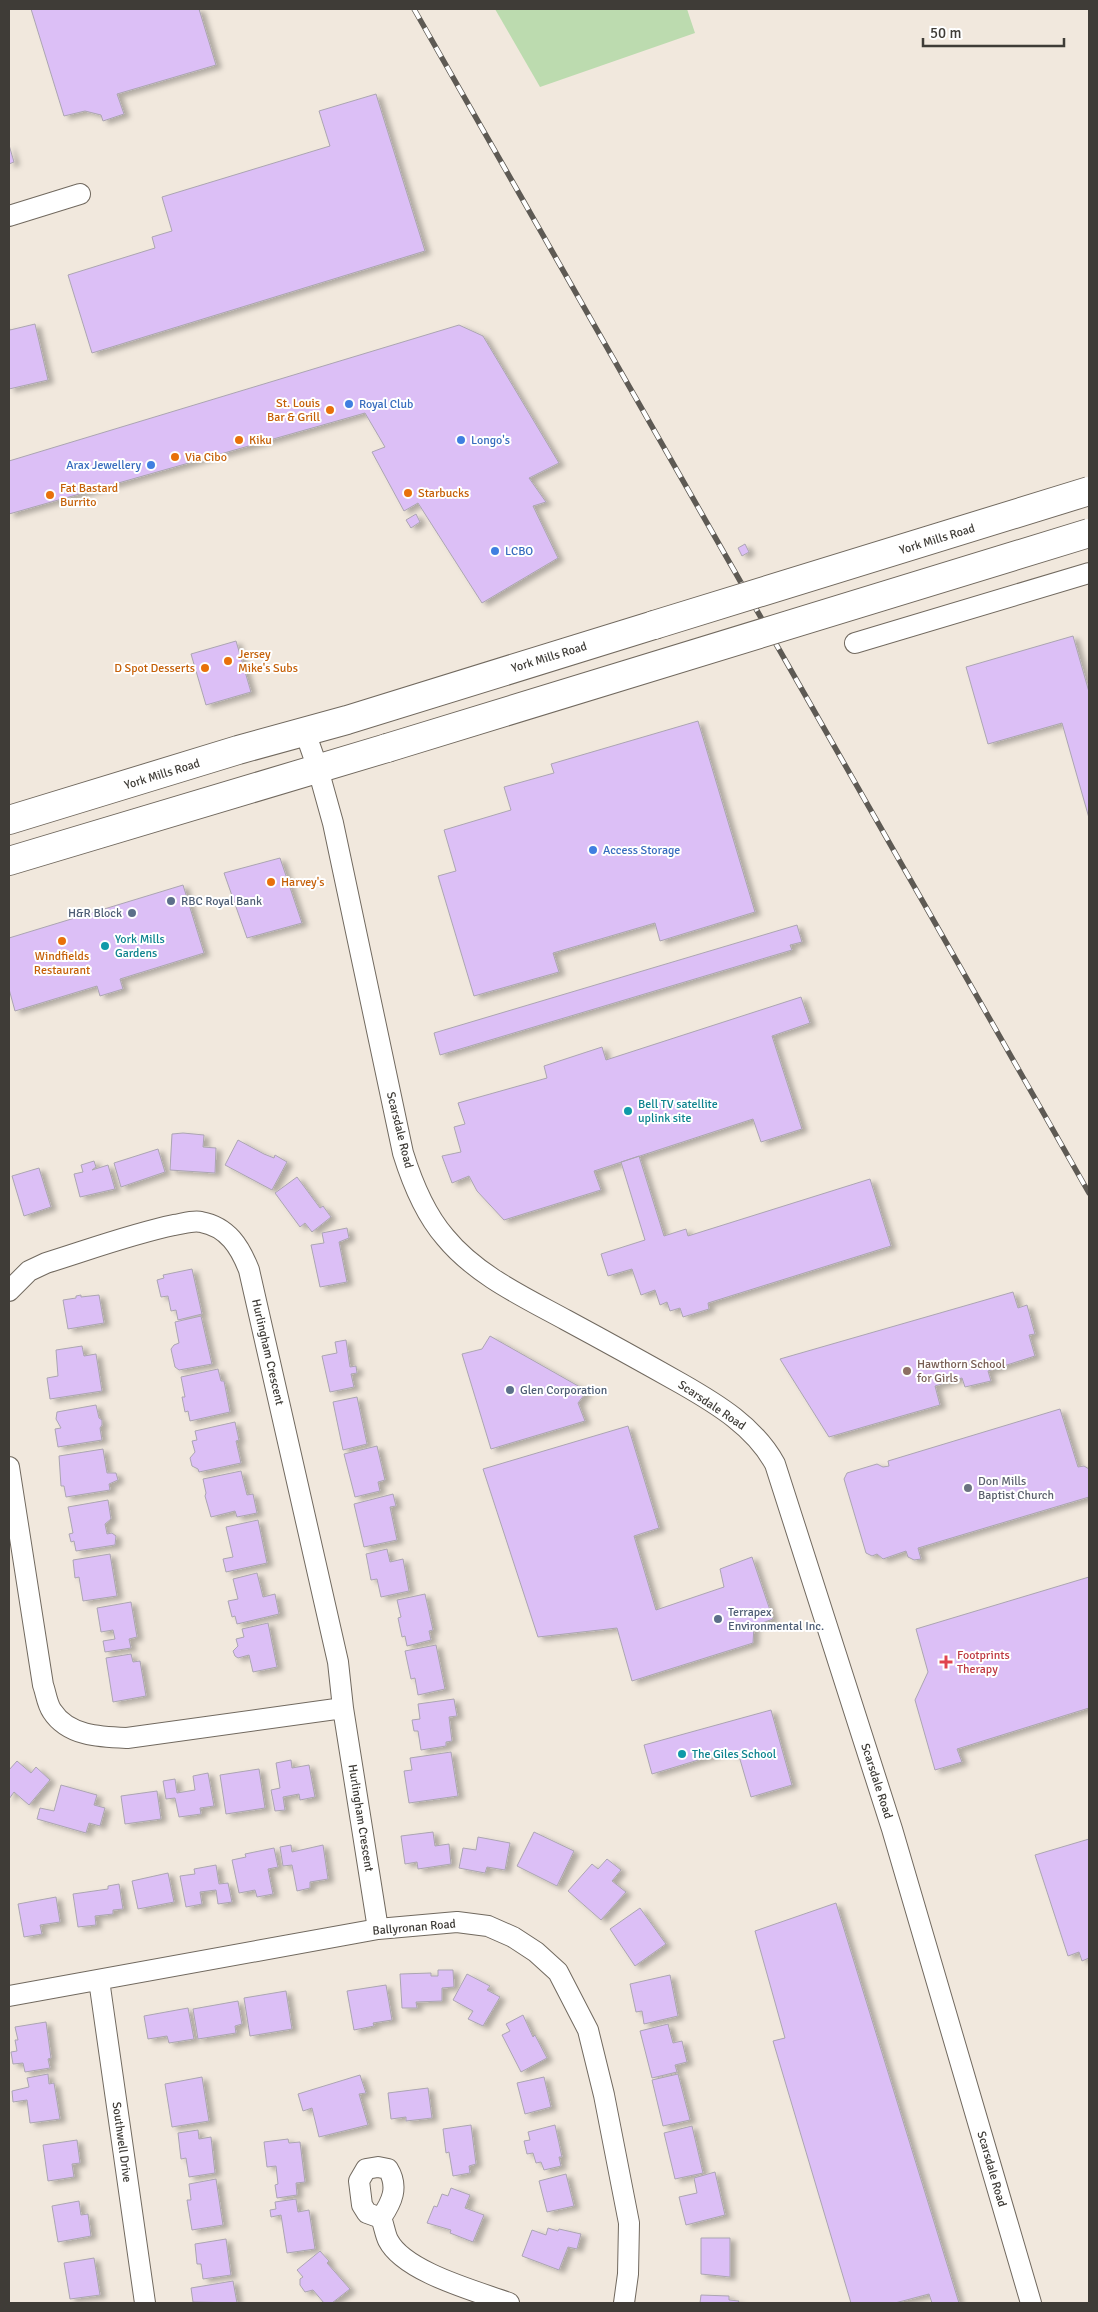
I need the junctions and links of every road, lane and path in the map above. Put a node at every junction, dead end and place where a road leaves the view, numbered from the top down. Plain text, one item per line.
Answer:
1 (80, 194) dead end
2 (9, 216) edge
3 (1089, 491) edge
4 (1089, 533) edge
5 (1089, 573) edge
6 (855, 643) dead end
7 (304, 732) junction
8 (318, 769) junction
9 (9, 820) edge
10 (9, 861) edge
11 (9, 1291) edge
12 (9, 1468) edge
13 (343, 1708) junction
14 (378, 1929) junction
15 (99, 1980) junction
16 (9, 1996) edge
17 (381, 2218) dead end
18 (145, 2303) edge
19 (509, 2303) edge
20 (624, 2303) edge
21 (1031, 2303) edge

1 - 2 street
3 - 7 main road, York Mills Road, bridge
4 - 8 main road, bridge
5 - 6 street
7 - 8 street, Scarsdale Road
7 - 9 main road, York Mills Road
8 - 10 main road
8 - 21 street, Scarsdale Road
11 - 13 street, Hurlingham Crescent
12 - 13 street
13 - 14 street, Hurlingham Crescent
14 - 15 street, Ballyronan Road
14 - 20 street, Ballyronan Road
15 - 16 street, Ballyronan Road
15 - 18 street, Southwell Drive
17 - 19 street

